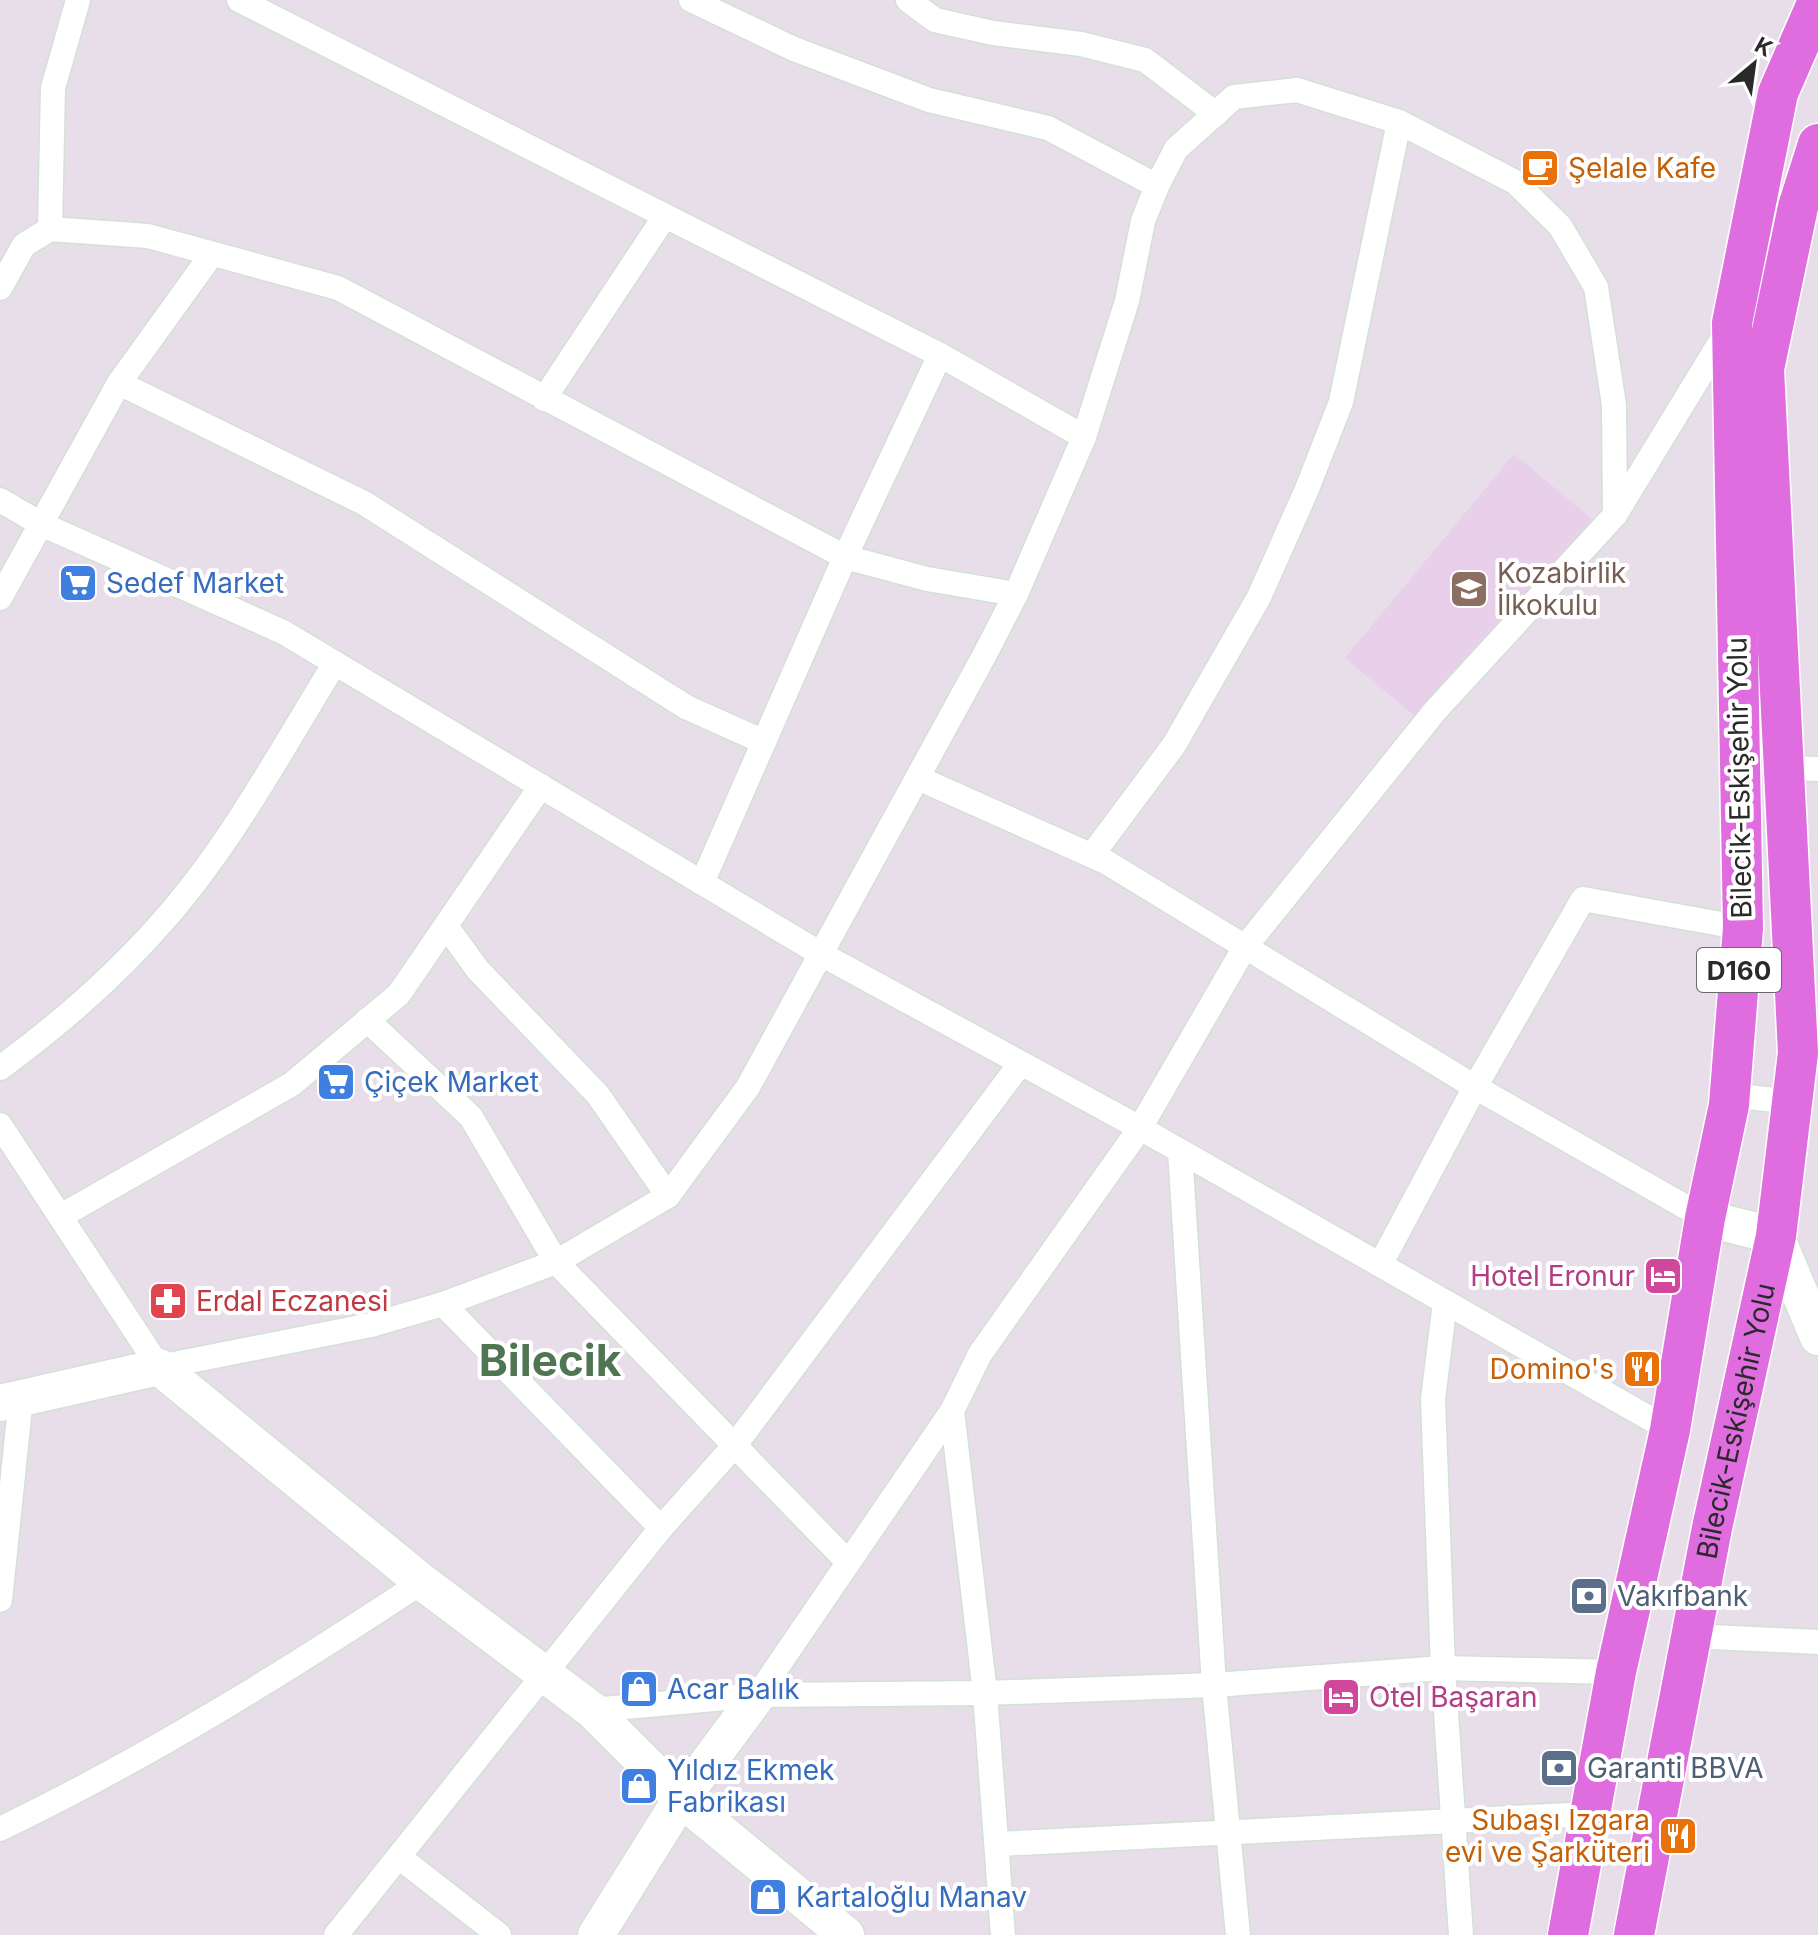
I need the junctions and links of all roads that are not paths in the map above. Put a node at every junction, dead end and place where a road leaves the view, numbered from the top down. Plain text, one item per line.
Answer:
1 (78, 0) edge
2 (239, 0) edge
3 (691, 0) edge
4 (908, 0) edge
5 (1818, 1) edge
6 (1216, 114) junction
7 (1399, 122) junction
8 (1818, 144) edge
9 (1157, 186) junction
10 (665, 216) junction
11 (50, 229) junction
12 (212, 254) junction
13 (0, 288) edge
14 (1732, 323) junction
15 (940, 355) junction
16 (119, 383) junction
17 (544, 399) junction
18 (1084, 437) junction
19 (0, 500) edge
20 (1615, 515) junction
21 (41, 524) junction
22 (845, 557) junction
23 (1016, 594) junction
24 (0, 598) edge
25 (335, 663) junction
26 (764, 742) junction
27 (1800, 769) edge
28 (918, 778) junction
29 (541, 786) junction
30 (1092, 855) junction
31 (702, 883) junction
32 (446, 926) junction
33 (1743, 928) junction
34 (1245, 947) junction
35 (821, 954) junction
36 (367, 1020) junction
37 (1020, 1064) junction
38 (0, 1068) edge
39 (1475, 1087) junction
40 (1729, 1095) junction
41 (1793, 1102) junction
42 (0, 1125) edge
43 (1140, 1128) junction
44 (1180, 1151) junction
45 (668, 1196) junction
46 (61, 1216) junction
47 (1705, 1218) junction
48 (1776, 1236) junction
49 (556, 1262) junction
50 (1380, 1265) junction
51 (1445, 1302) junction
52 (443, 1304) junction
53 (1818, 1337) edge
54 (159, 1367) junction
55 (10, 1401) edge
56 (952, 1411) junction
57 (1670, 1430) junction
58 (735, 1445) junction
59 (661, 1528) junction
60 (847, 1561) junction
61 (422, 1582) junction
62 (0, 1600) edge
63 (1691, 1636) junction
64 (1818, 1642) edge
65 (1443, 1668) junction
66 (1616, 1672) junction
67 (545, 1675) junction
68 (1214, 1685) junction
69 (985, 1693) junction
70 (758, 1695) junction
71 (592, 1710) junction
72 (681, 1799) junction
73 (1590, 1814) junction
74 (1453, 1821) junction
75 (0, 1829) edge
76 (1228, 1833) junction
77 (999, 1844) junction
78 (399, 1857) junction
79 (336, 1935) edge
80 (499, 1935) edge
81 (596, 1935) edge
82 (846, 1935) edge
83 (1003, 1935) edge
84 (1238, 1935) edge
85 (1461, 1935) edge
86 (1568, 1935) edge
87 (1634, 1935) edge

1 - 11 street
2 - 10 street
3 - 9 street
4 - 6 street
5 - 14 main road, Bilecik-Eskişehir Yolu / D160
6 - 7 street
6 - 9 street
7 - 20 street
7 - 30 street
8 - 27 main road, Bilecik-Eskişehir Yolu / D160
9 - 18 street
10 - 15 street
10 - 17 street
11 - 12 street
11 - 13 street
12 - 16 street
12 - 17 street
14 - 20 street
14 - 33 main road, Bilecik-Eskişehir Yolu / D160
15 - 18 street
15 - 22 street
16 - 21 street
16 - 26 street
17 - 22 street
18 - 23 street
19 - 21 street
20 - 34 street
21 - 24 street
21 - 25 street
22 - 23 street
22 - 26 street
23 - 28 street
25 - 29 street
25 - 38 street
26 - 31 street
27 - 41 main road, Bilecik-Eskişehir Yolu / D160
28 - 30 street
28 - 35 street
29 - 31 street
29 - 32 street
30 - 34 street
31 - 35 street
32 - 36 street
32 - 45 street
33 - 39 street
33 - 40 main road, Bilecik-Eskişehir Yolu / D160
34 - 39 street
34 - 43 street
35 - 37 street
35 - 45 street
36 - 46 street
36 - 49 street
37 - 43 street
37 - 58 street
39 - 47 street
39 - 50 street
40 - 41 street
40 - 47 main road, Bilecik-Eskişehir Yolu / D160
41 - 48 main road, Bilecik-Eskişehir Yolu / D160
42 - 46 street
43 - 44 street
43 - 56 street
44 - 50 street
44 - 68 street
45 - 49 street
46 - 54 street
47 - 48 street
47 - 57 main road, Bilecik-Eskişehir Yolu / D160
48 - 53 street
48 - 63 main road, Bilecik-Eskişehir Yolu / D160
49 - 52 street
49 - 58 street
50 - 51 street
51 - 57 street
51 - 65 street
52 - 54 street
52 - 59 street
54 - 55 street
54 - 61 street
55 - 62 street
56 - 60 street
56 - 69 street
57 - 66 main road, Bilecik-Eskişehir Yolu / D160
58 - 59 street
58 - 60 street
59 - 67 street
60 - 70 street
61 - 67 street
61 - 75 street
63 - 64 street
63 - 87 main road, Bilecik-Eskişehir Yolu / D160
65 - 66 street
65 - 68 street
65 - 74 street
66 - 73 main road, Bilecik-Eskişehir Yolu / D160
67 - 71 street
67 - 78 street
68 - 69 street
68 - 76 street
69 - 70 street
69 - 77 street
70 - 71 street
70 - 72 street
71 - 72 street
72 - 81 street
72 - 82 street
73 - 74 street
73 - 86 main road, Bilecik-Eskişehir Yolu / D160
74 - 76 street
74 - 85 street
76 - 77 street
76 - 84 street
77 - 83 street
78 - 79 street
78 - 80 street

